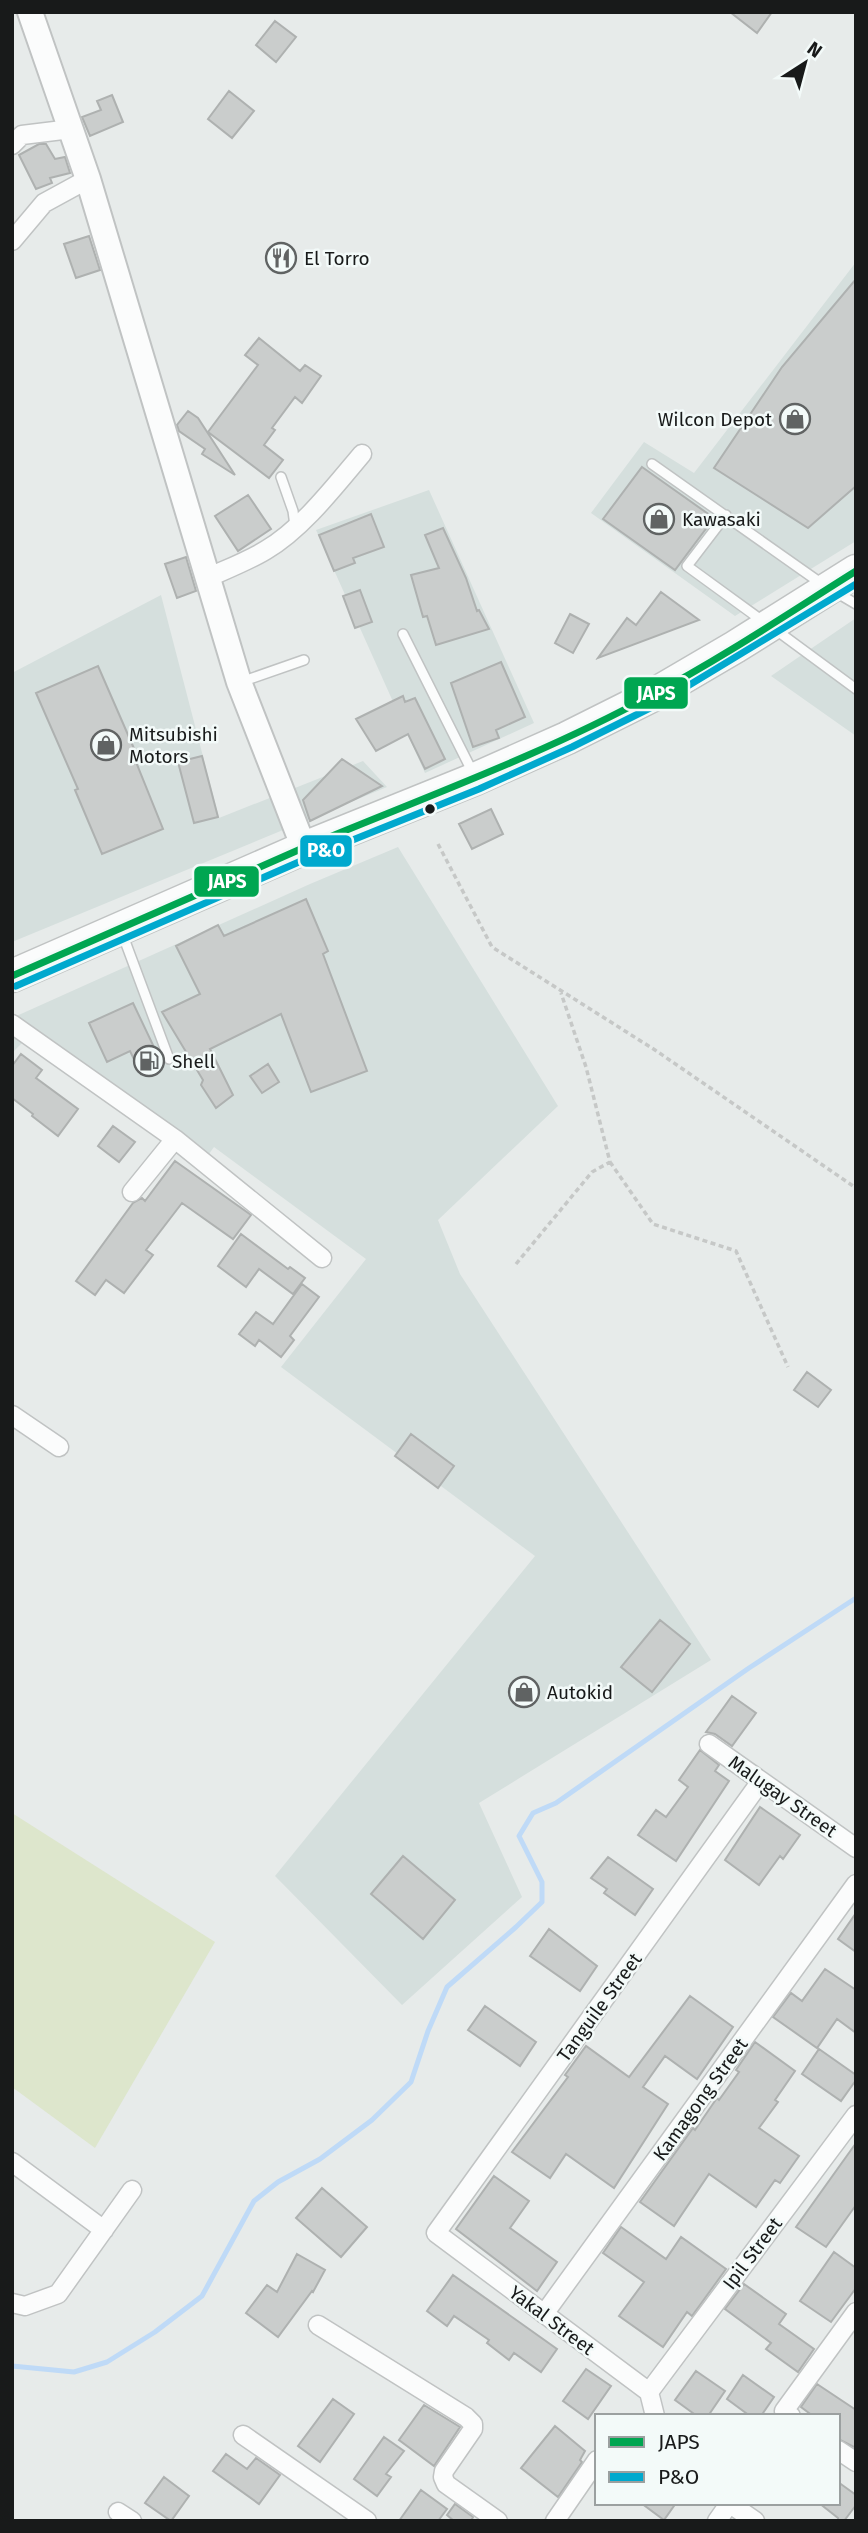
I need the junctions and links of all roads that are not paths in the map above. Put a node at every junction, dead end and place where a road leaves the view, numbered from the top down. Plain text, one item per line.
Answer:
1 (30, 12) edge
2 (71, 129) junction
3 (12, 145) edge
4 (88, 179) junction
5 (13, 240) edge
6 (362, 454) dead end
7 (652, 464) dead end
8 (281, 477) dead end
9 (726, 516) junction
10 (295, 526) junction
11 (856, 571) edge
12 (207, 578) junction
13 (828, 587) junction
14 (856, 604) edge
15 (768, 624) junction
16 (402, 634) dead end
17 (304, 660) dead end
18 (239, 682) junction
19 (856, 689) edge
20 (475, 779) junction
21 (304, 848) junction
22 (120, 928) junction
23 (12, 976) edge
24 (12, 1024) edge
25 (169, 1059) dead end
26 (176, 1139) junction
27 (132, 1192) dead end
28 (322, 1258) dead end
29 (12, 1415) edge
30 (59, 1447) dead end
31 (709, 1744) dead end
32 (761, 1781) junction
33 (856, 1848) edge
34 (856, 1884) edge
35 (856, 2115) edge
36 (12, 2162) edge
37 (132, 2190) dead end
38 (104, 2230) junction
39 (436, 2233) joint
40 (12, 2303) edge
41 (856, 2312) edge
42 (544, 2314) junction
43 (318, 2325) dead end
44 (848, 2338) edge
45 (649, 2392) junction
46 (788, 2413) edge
47 (654, 2414) edge
48 (243, 2435) dead end
49 (840, 2450) edge
50 (856, 2462) edge
51 (595, 2463) edge
52 (728, 2505) edge
53 (732, 2505) edge
54 (368, 2521) edge
55 (498, 2521) edge
56 (555, 2521) edge
57 (717, 2521) edge
58 (755, 2521) edge

1 - 2 street
2 - 3 street
2 - 4 street
4 - 5 street
4 - 12 street
6 - 10 street
7 - 9 lane
8 - 10 lane
9 - 13 lane
9 - 15 lane
10 - 12 street
11 - 13 highway
12 - 18 street
13 - 14 lane
13 - 15 highway
15 - 19 lane
15 - 20 highway
16 - 20 lane
17 - 18 lane
18 - 21 street
20 - 21 highway
21 - 22 highway
22 - 23 highway
22 - 25 lane
24 - 26 street
26 - 27 street
26 - 28 street
29 - 30 street
31 - 32 street, Malugay Street
32 - 33 street, Malugay Street
32 - 39 street, Tanguile Street
34 - 42 street, Kamagong Street
35 - 45 street, Ipil Street
36 - 38 street
37 - 38 street
38 - 40 street
39 - 42 street, Yakal Street
41 - 44 street
42 - 45 street, Yakal Street
43 - 55 street
44 - 46 street
45 - 47 street
48 - 54 street
49 - 50 street
51 - 56 street
52 - 57 street
53 - 58 street

